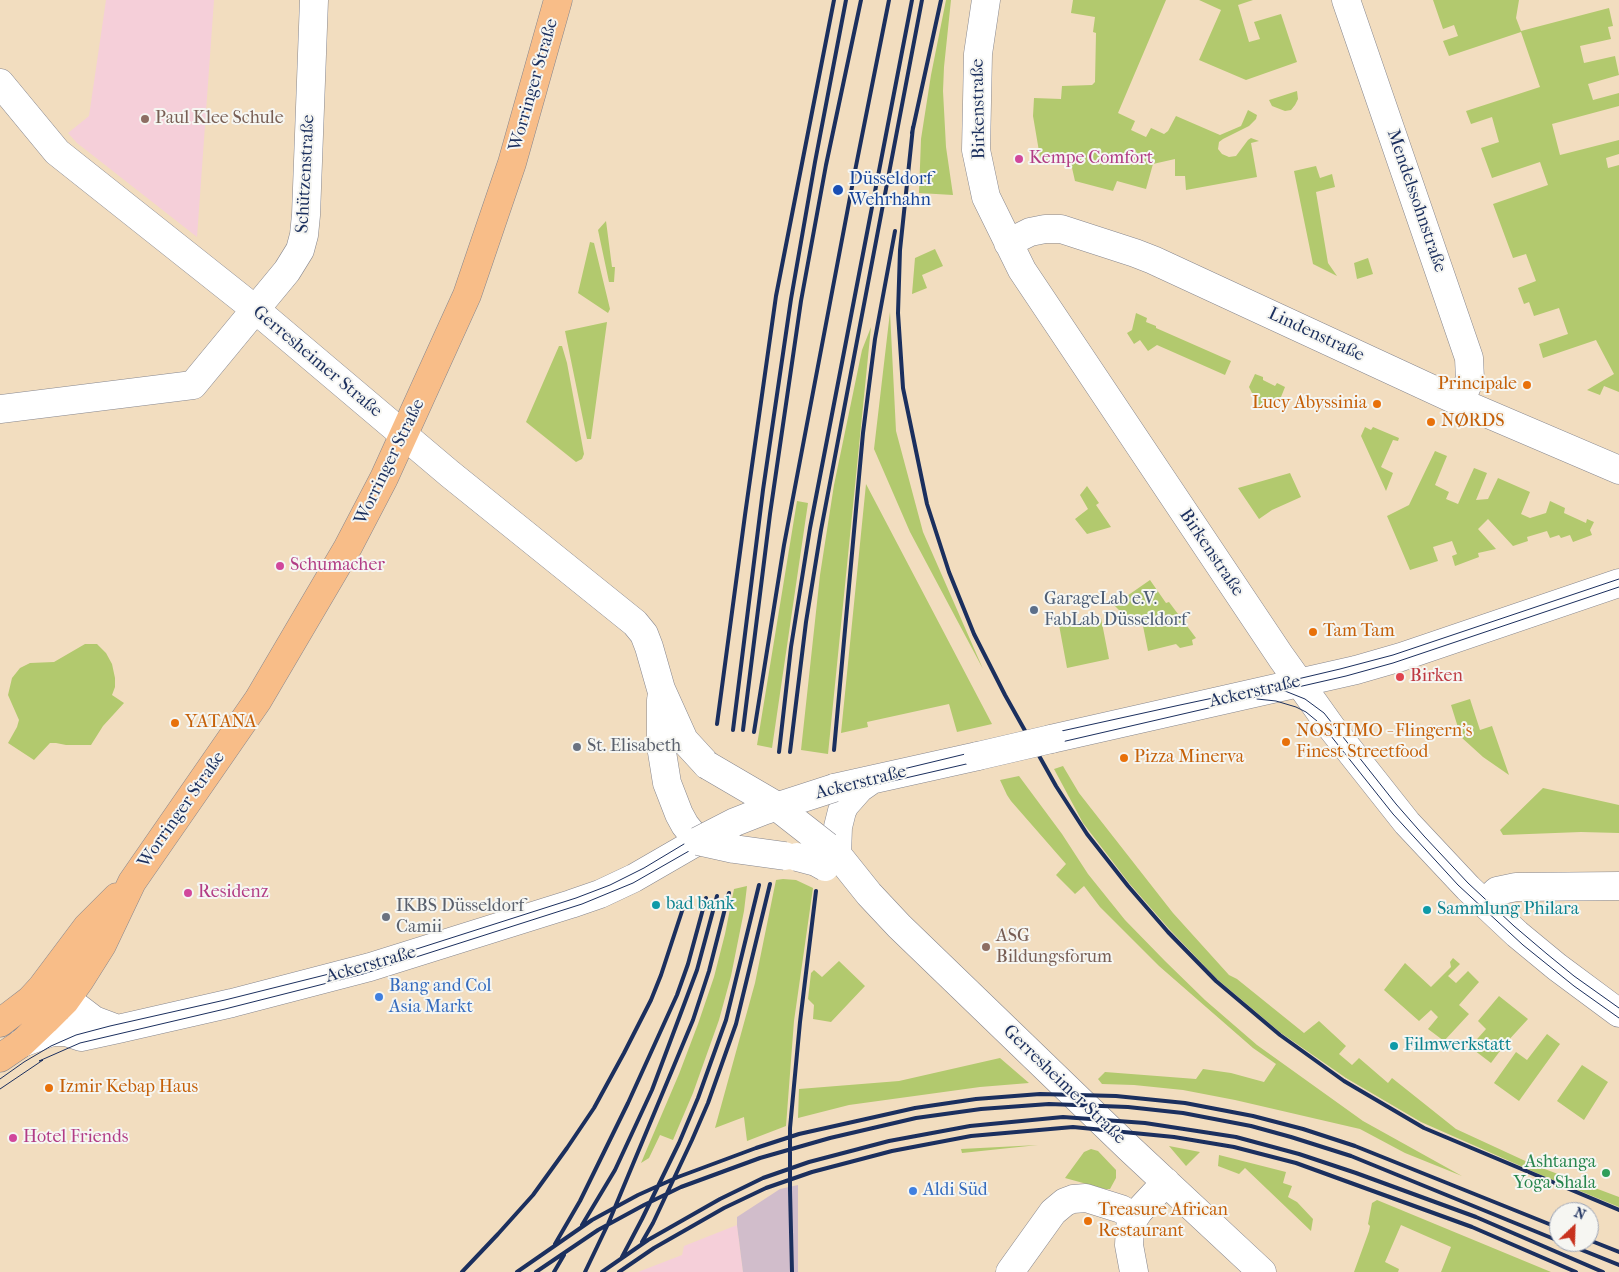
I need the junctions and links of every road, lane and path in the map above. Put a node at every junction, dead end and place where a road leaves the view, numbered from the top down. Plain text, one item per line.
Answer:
1 (314, 0) edge
2 (558, 0) edge
3 (986, 0) edge
4 (1346, 0) edge
5 (0, 83) edge
6 (1008, 243) junction
7 (256, 310) junction
8 (1460, 402) junction
9 (0, 409) edge
10 (404, 436) junction
11 (1619, 470) edge
12 (1619, 583) edge
13 (1300, 682) junction
14 (661, 689) junction
15 (691, 755) junction
16 (871, 780) junction
17 (671, 794) junction
18 (776, 806) junction
19 (698, 842) junction
20 (830, 856) junction
21 (132, 882) junction
22 (1619, 886) edge
23 (1484, 904) junction
24 (30, 1000) junction
25 (65, 1001) junction
26 (1619, 1013) edge
27 (0, 1023) edge
28 (118, 1029) junction
29 (11, 1050) edge
30 (1166, 1182) junction
31 (1134, 1217) junction
32 (1018, 1262) edge
33 (1134, 1272) edge
34 (1262, 1272) edge

1 - 7 street, Schützenstraße
2 - 10 main road, Worringer Straße
3 - 6 street, Birkenstraße
4 - 8 street, Mendelssohnstraße
5 - 7 street, Gerresheimer Straße
6 - 8 street, Lindenstraße
6 - 13 street, Birkenstraße
7 - 9 street, Schützenstraße
7 - 10 street, Gerresheimer Straße
8 - 11 street, Lindenstraße
10 - 14 street, Gerresheimer Straße
10 - 21 main road, Worringer Straße
12 - 13 street, Ackerstraße
13 - 16 street, Ackerstraße, bridge
13 - 23 street, Birkenstraße
14 - 15 street, Gerresheimer Straße
14 - 17 street, Gerresheimer Straße
15 - 17 street
15 - 18 street, Gerresheimer Straße, bridge
16 - 18 street, Ackerstraße, bridge
16 - 20 street
17 - 19 street, Gerresheimer Straße
18 - 19 street, Ackerstraße, bridge
18 - 20 street, Gerresheimer Straße, bridge
19 - 20 street, Gerresheimer Straße, bridge
19 - 28 street, Ackerstraße
20 - 30 street, Gerresheimer Straße
21 - 24 main road, Worringer Straße
21 - 25 main road, Worringer Straße
22 - 23 street
23 - 26 street, Birkenstraße
24 - 25 street
24 - 27 main road, Worringer Straße
25 - 28 street
25 - 29 main road, Worringer Straße
28 - 29 street, Ackerstraße
30 - 31 street
30 - 34 street, Gerresheimer Straße
31 - 32 street
31 - 33 street

